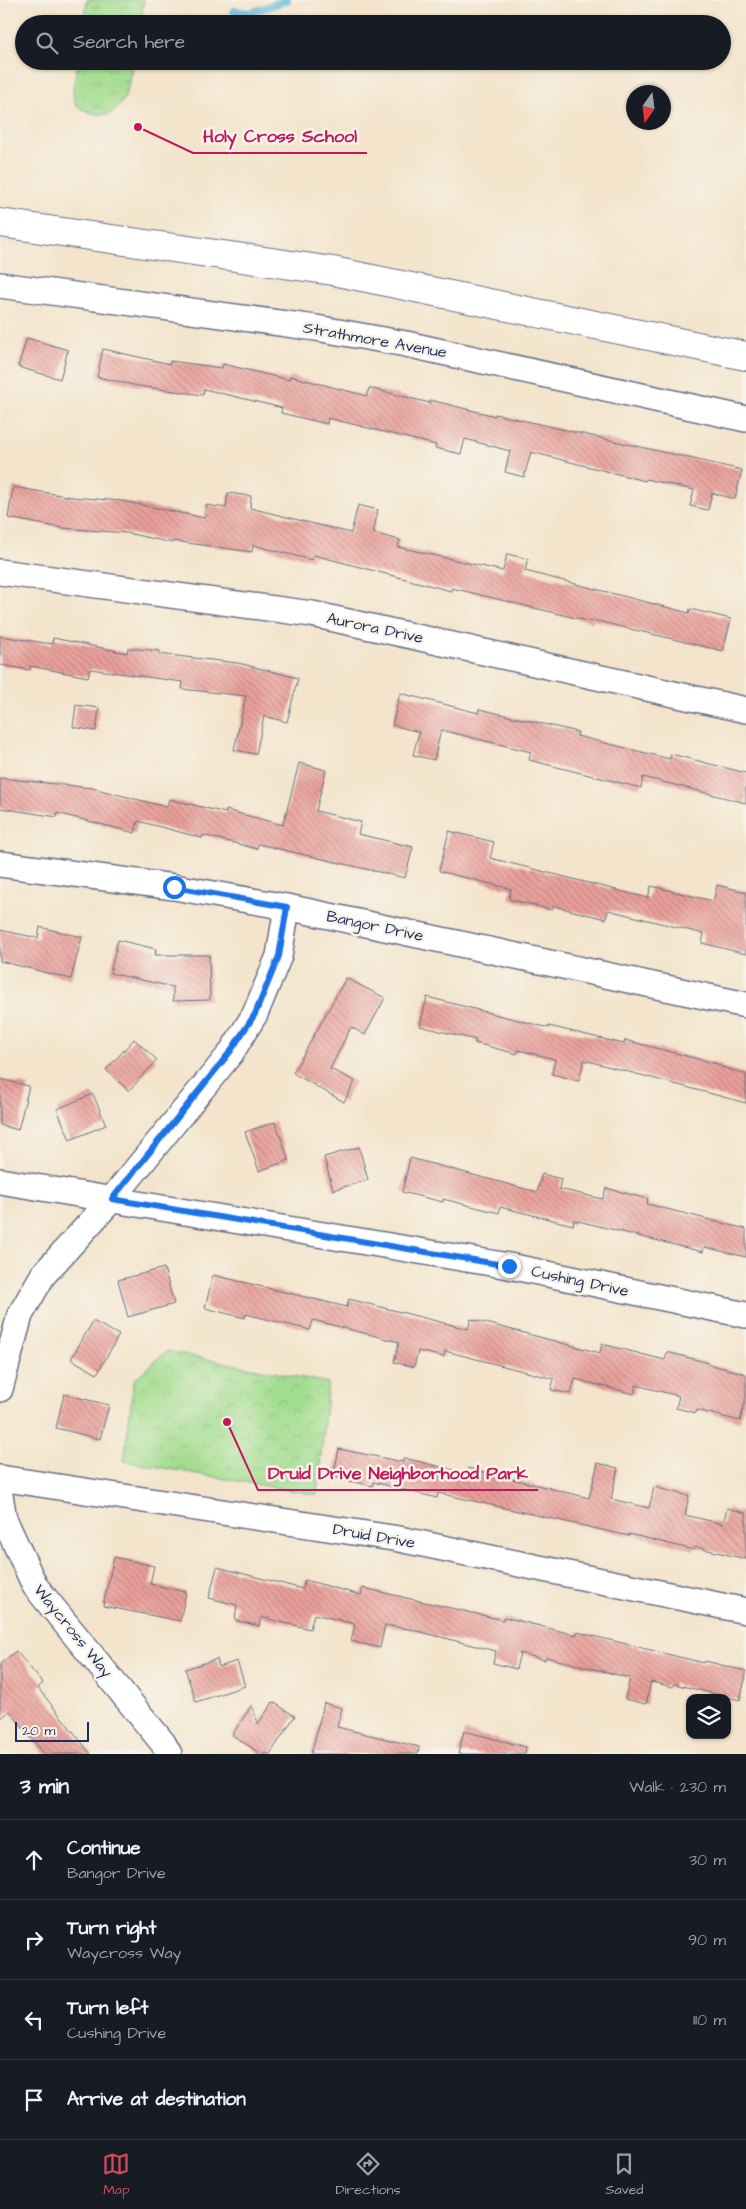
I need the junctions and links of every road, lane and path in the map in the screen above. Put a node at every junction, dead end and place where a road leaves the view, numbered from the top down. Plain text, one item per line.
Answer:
1 (0, 223) edge
2 (0, 285) edge
3 (746, 356) edge
4 (746, 419) edge
5 (0, 572) edge
6 (746, 710) edge
7 (0, 864) edge
8 (287, 907) junction
9 (746, 1005) edge
10 (0, 1181) edge
11 (112, 1199) junction
12 (746, 1315) edge
13 (0, 1389) edge
14 (0, 1478) edge
15 (0, 1495) edge
16 (746, 1611) edge
17 (169, 1754) edge

1 - 3 main road
2 - 4 street, Strathmore Avenue
5 - 6 street, Aurora Drive
7 - 8 street, Bangor Drive
8 - 9 street, Bangor Drive
8 - 11 street
10 - 11 street, Cushing Drive
11 - 12 street, Cushing Drive
11 - 13 street
14 - 16 street, Druid Drive
15 - 17 street, Waycross Way

